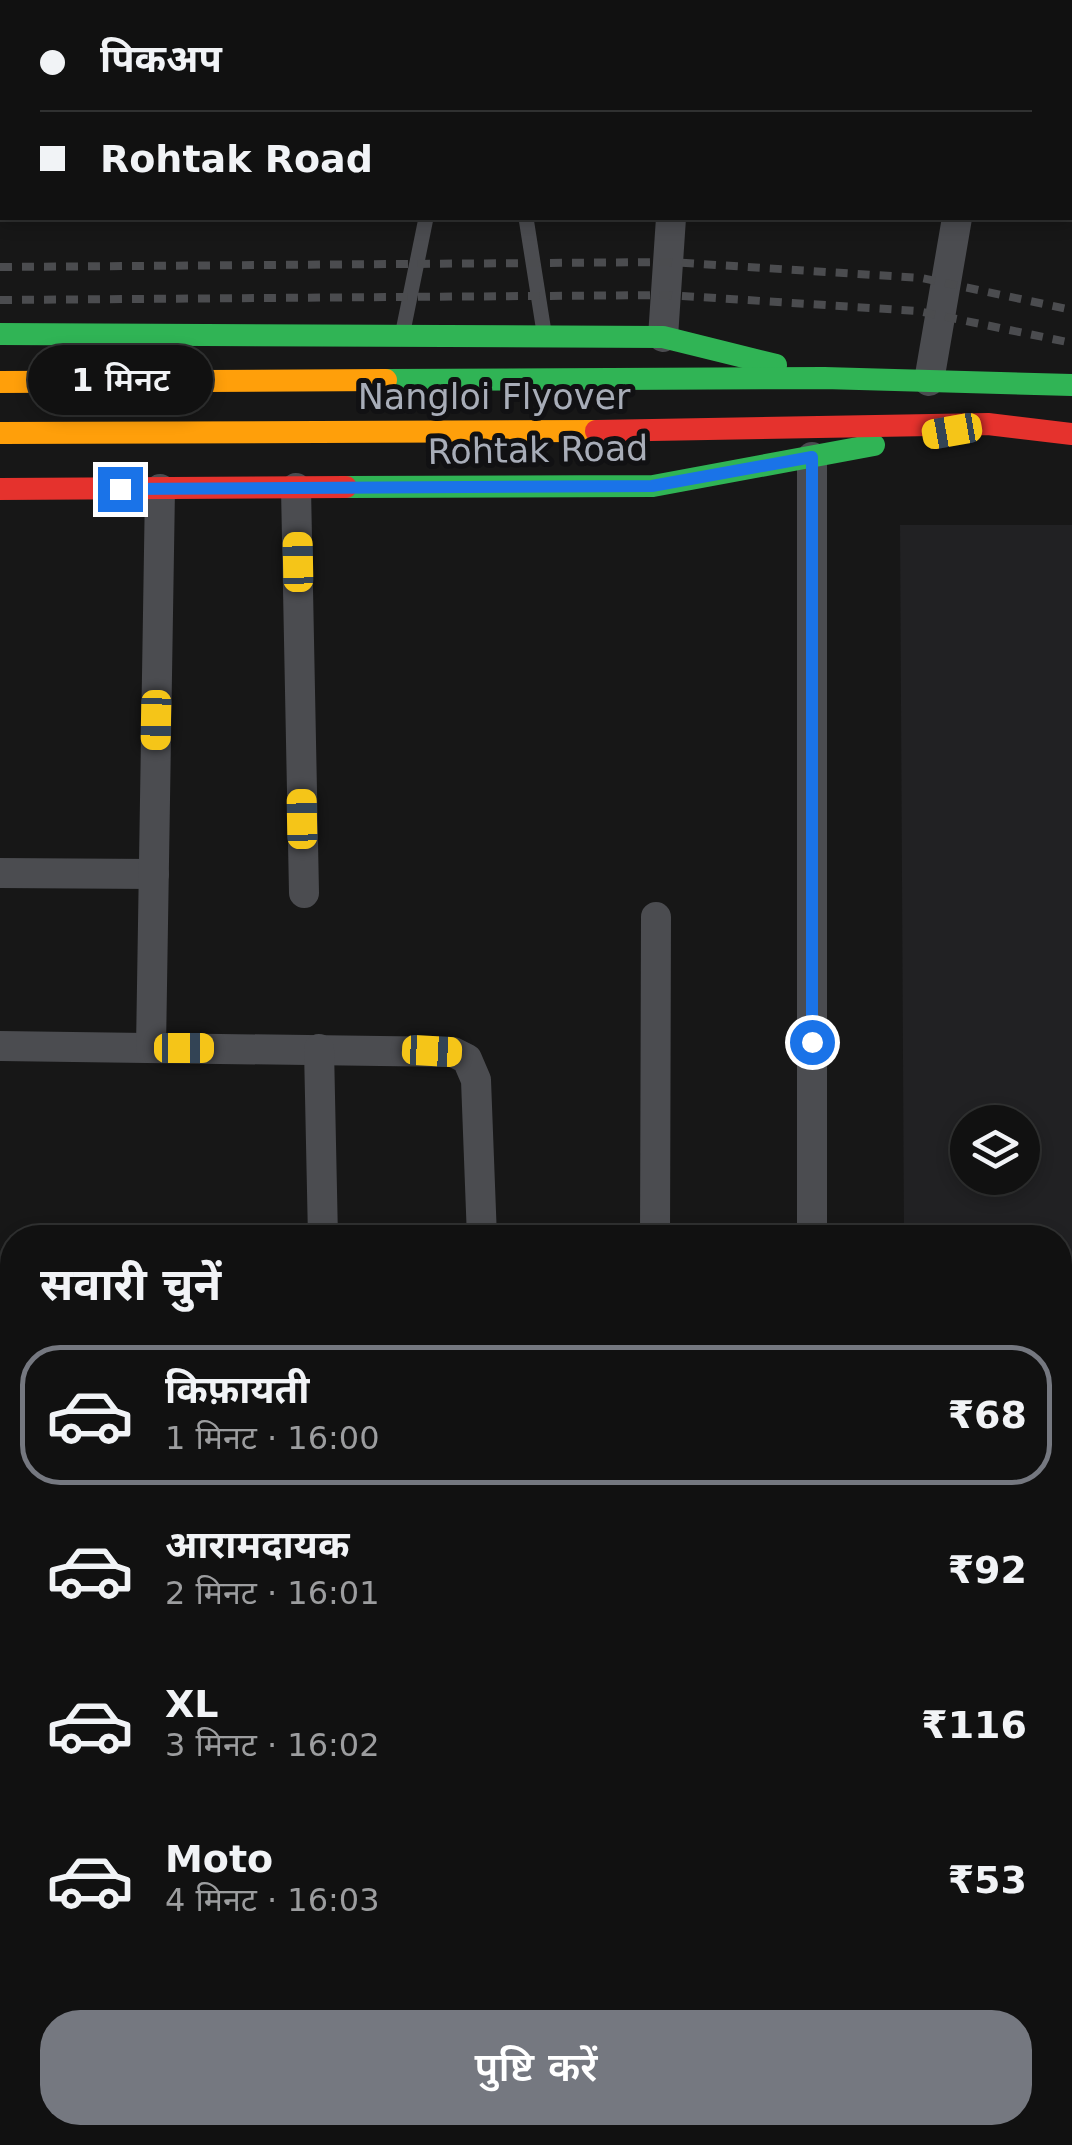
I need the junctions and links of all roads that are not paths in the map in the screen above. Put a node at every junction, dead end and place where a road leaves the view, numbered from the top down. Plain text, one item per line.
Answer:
1 (426, 220) edge
2 (526, 220) edge
3 (671, 220) edge
4 (957, 220) edge
5 (0, 334) edge
6 (402, 334) junction
7 (544, 336) junction
8 (663, 337) junction
9 (824, 378) junction
10 (0, 382) edge
11 (928, 382) junction
12 (1072, 385) edge
13 (988, 424) junction
14 (0, 433) edge
15 (1072, 434) edge
16 (812, 457) junction
17 (160, 488) junction
18 (296, 488) junction
19 (0, 490) edge
20 (0, 874) edge
21 (154, 874) junction
22 (304, 892) dead end
23 (656, 917) dead end
24 (0, 1046) edge
25 (151, 1048) junction
26 (318, 1049) junction
27 (323, 1225) edge
28 (482, 1225) edge
29 (655, 1225) edge
30 (812, 1225) edge

1 - 6 lane
2 - 7 lane
3 - 8 street
4 - 11 street
5 - 6 main road
6 - 7 main road
7 - 8 main road
8 - 9 main road
9 - 10 main road, Nangloi Flyover
9 - 11 main road
11 - 12 main road
13 - 14 main road, Nangloi Flyover
13 - 15 main road, Rohtak Road
13 - 16 main road, Rohtak Road
16 - 18 main road, Rohtak Road
16 - 30 street
17 - 18 main road, Rohtak Road
17 - 19 main road, Rohtak Road
17 - 21 street
18 - 22 street
20 - 21 street
21 - 25 street
23 - 29 street
24 - 25 street
25 - 26 street
26 - 27 street
26 - 28 street

